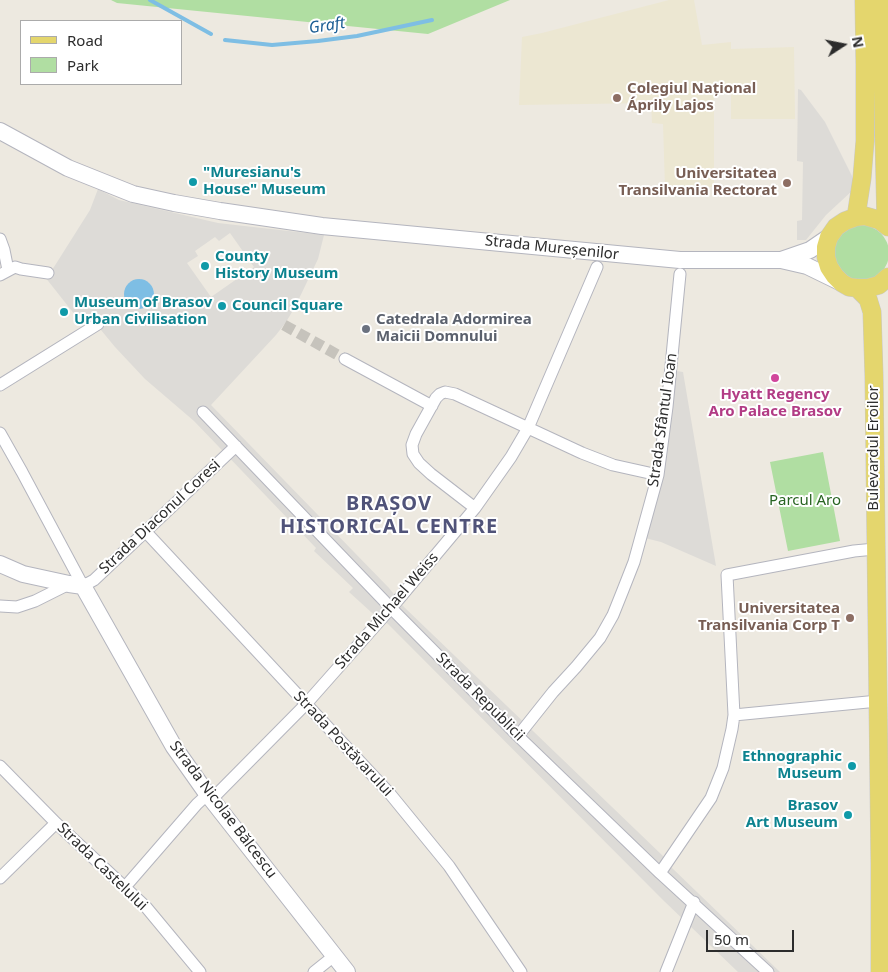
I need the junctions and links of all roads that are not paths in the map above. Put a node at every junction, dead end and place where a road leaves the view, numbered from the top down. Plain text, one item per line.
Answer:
1 (864, 0) edge
2 (883, 8) edge
3 (864, 19) junction
4 (0, 131) edge
5 (856, 217) junction
6 (887, 225) edge
7 (829, 237) junction
8 (0, 239) edge
9 (781, 260) junction
10 (597, 267) dead end
11 (4, 272) edge
12 (48, 273) dead end
13 (680, 274) dead end
14 (888, 277) edge
15 (850, 286) junction
16 (98, 324) dead end
17 (345, 359) tunnel mouth
18 (0, 384) edge
19 (432, 406) junction
20 (204, 412) dead end
21 (528, 428) junction
22 (0, 434) edge
23 (236, 446) junction
24 (658, 475) junction
25 (475, 508) junction
26 (145, 531) junction
27 (875, 549) junction
28 (0, 564) edge
29 (76, 585) junction
30 (0, 606) edge
31 (391, 608) junction
32 (878, 701) junction
33 (306, 704) junction
34 (734, 715) junction
35 (518, 736) junction
36 (0, 766) edge
37 (210, 797) junction
38 (56, 823) junction
39 (884, 863) edge
40 (660, 872) junction
41 (0, 878) edge
42 (125, 887) junction
43 (694, 902) junction
44 (334, 956) junction
45 (200, 972) edge
46 (314, 972) edge
47 (347, 972) edge
48 (521, 972) edge
49 (666, 972) edge
50 (768, 972) edge
51 (880, 972) edge

1 - 3 main road
2 - 3 main road
2 - 6 main road
3 - 5 main road
4 - 9 street, Strada Mureșenilor
5 - 6 main road
5 - 7 main road
7 - 9 street, Strada Mureșenilor
7 - 15 main road, Bulevardul Eroilor
8 - 11 street
9 - 15 street, Strada Mureșenilor
10 - 21 street, Strada Michael Weiss
11 - 12 street
13 - 24 street, Strada Sfântul Ioan
14 - 15 main road
15 - 27 main road, Bulevardul Eroilor
16 - 18 street
17 - 19 street
19 - 21 street
19 - 25 street
20 - 23 street, Strada Republicii
21 - 24 street
21 - 25 street, Strada Michael Weiss
22 - 29 street
23 - 26 street, Strada Diaconul Coresi
23 - 31 street, Strada Republicii
24 - 35 street, Strada Sfântul Ioan
25 - 31 street, Strada Michael Weiss
26 - 29 street, Strada Diaconul Coresi
26 - 33 street, Strada Postăvarului
27 - 32 main road, Bulevardul Eroilor
27 - 34 street
28 - 29 street
29 - 30 street, Strada Diaconul Coresi
29 - 37 street, Strada Nicolae Bălcescu
31 - 33 street, Strada Michael Weiss
31 - 35 street, Strada Republicii
32 - 34 street
32 - 39 main road, Bulevardul Eroilor
33 - 37 street, Strada Michael Weiss
33 - 48 street, Strada Postăvarului
34 - 40 street
35 - 40 street, Strada Republicii
36 - 38 street, Strada Castelului
37 - 42 street, Strada Michael Weiss
37 - 44 street, Strada Nicolae Bălcescu
38 - 41 street
38 - 42 street, Strada Castelului
39 - 51 main road, Bulevardul Eroilor
40 - 43 street, Strada Republicii
42 - 45 street, Strada Castelului
43 - 49 street
43 - 50 street, Strada Republicii
44 - 46 street
44 - 47 street, Strada Nicolae Bălcescu

